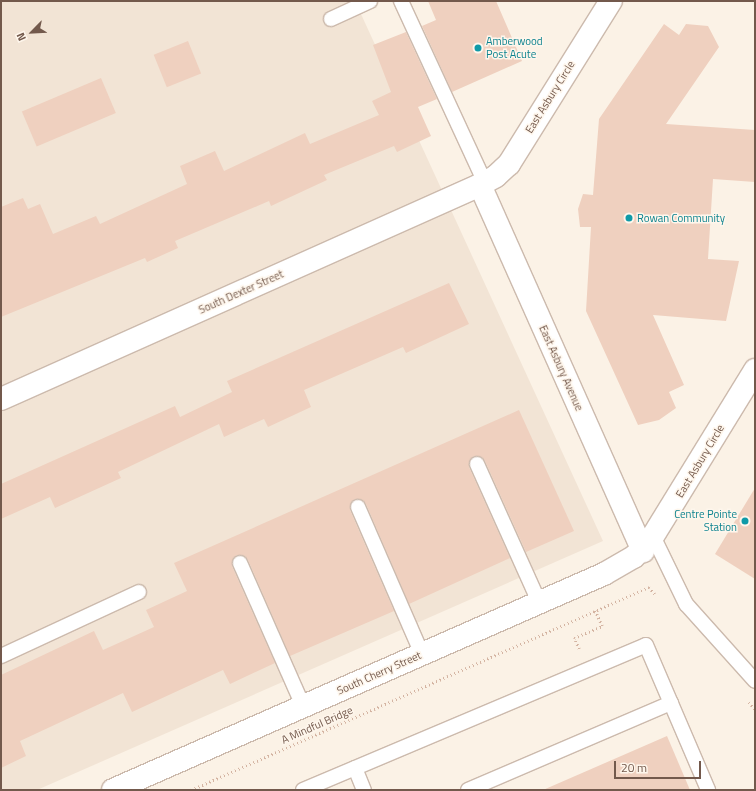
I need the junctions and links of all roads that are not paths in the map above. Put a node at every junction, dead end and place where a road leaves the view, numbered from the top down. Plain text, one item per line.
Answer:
1 (370, 1) edge
2 (401, 1) edge
3 (611, 1) edge
4 (331, 19) dead end
5 (483, 184) junction
6 (755, 370) edge
7 (1, 399) edge
8 (477, 464) dead end
9 (358, 507) dead end
10 (648, 543) junction
11 (240, 563) dead end
12 (139, 592) dead end
13 (539, 602) junction
14 (422, 654) junction
15 (1, 656) edge
16 (755, 681) edge
17 (671, 703) junction
18 (303, 706) junction
19 (355, 768) junction
20 (113, 790) edge
21 (303, 790) edge
22 (364, 790) edge
23 (468, 790) edge
24 (708, 790) edge

1 - 4 lane
2 - 5 lane
3 - 5 street, East Asbury Circle
5 - 7 street, South Dexter Street
5 - 10 street, East Asbury Avenue
6 - 10 street, East Asbury Circle
8 - 13 lane
9 - 14 lane
10 - 13 street, South Cherry Street
10 - 16 lane
11 - 18 lane
12 - 15 lane
13 - 14 street, South Cherry Street
14 - 18 street, South Cherry Street
17 - 19 lane
17 - 23 lane
17 - 24 lane
18 - 20 street, South Cherry Street
19 - 21 lane
19 - 22 lane

